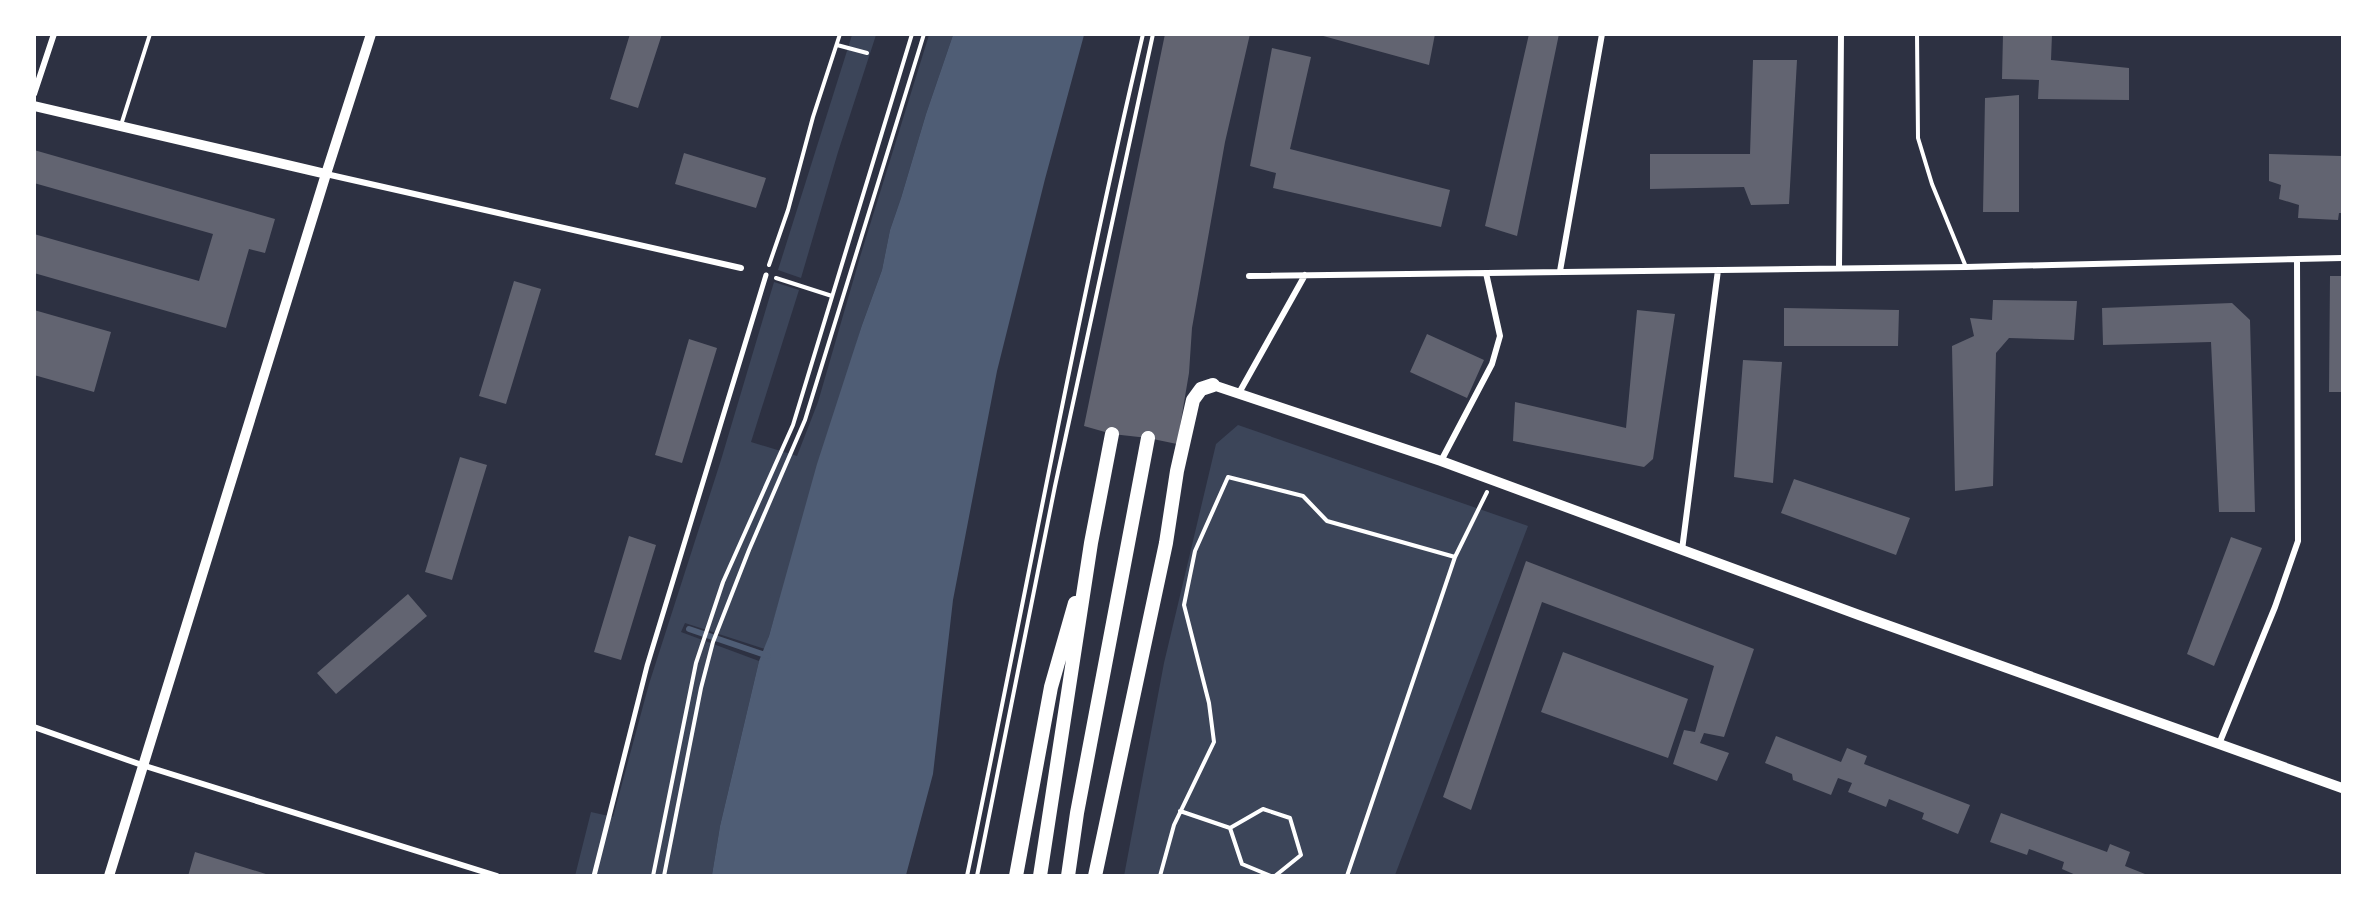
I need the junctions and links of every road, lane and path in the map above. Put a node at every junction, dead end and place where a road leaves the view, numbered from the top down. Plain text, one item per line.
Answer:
1 (54, 34) edge
2 (150, 34) edge
3 (371, 34) edge
4 (840, 34) edge
5 (912, 34) edge
6 (924, 34) edge
7 (1143, 34) edge
8 (1153, 34) edge
9 (1602, 34) edge
10 (1841, 34) edge
11 (1917, 34) edge
12 (837, 45) junction
13 (867, 53) dead end
14 (34, 94) edge
15 (34, 106) edge
16 (120, 127) junction
17 (326, 174) junction
18 (2343, 258) edge
19 (2297, 260) junction
20 (1839, 267) junction
21 (1966, 267) junction
22 (741, 268) dead end
23 (1718, 270) junction
24 (1560, 271) junction
25 (1486, 273) junction
26 (766, 274) junction
27 (1305, 275) junction
28 (1249, 276) dead end
29 (832, 296) junction
30 (1213, 385) joint
31 (1239, 393) junction
32 (1112, 434) dead end
33 (1148, 438) dead end
34 (1441, 461) junction
35 (1492, 480) junction
36 (1091, 543) junction
37 (1682, 550) junction
38 (1455, 557) junction
39 (34, 727) edge
40 (2219, 744) junction
41 (142, 765) junction
42 (2343, 788) edge
43 (1180, 812) junction
44 (1230, 828) junction
45 (109, 876) edge
46 (496, 876) edge
47 (594, 876) edge
48 (653, 876) edge
49 (664, 876) edge
50 (967, 876) edge
51 (977, 876) edge
52 (1016, 876) edge
53 (1040, 876) edge
54 (1068, 876) edge
55 (1095, 876) edge
56 (1160, 876) edge
57 (1273, 876) edge
58 (1347, 876) edge

1 - 14 street
2 - 16 lane
3 - 17 street
4 - 12 path
5 - 29 path
6 - 49 path
7 - 50 path
8 - 51 path
9 - 24 street
10 - 20 street
11 - 21 lane
12 - 13 path
12 - 26 path
15 - 16 street
16 - 17 street
17 - 22 street
17 - 41 street
18 - 19 street
19 - 21 street
19 - 40 street
20 - 21 street
20 - 23 street
23 - 24 street
23 - 37 street
24 - 25 street
25 - 27 street
25 - 34 street
26 - 29 path
26 - 47 street
27 - 28 street
27 - 31 street
29 - 48 path
30 - 31 street
30 - 55 highway
31 - 34 street
32 - 36 highway
33 - 54 highway
34 - 35 street
35 - 37 street
35 - 38 path
36 - 52 highway
36 - 53 highway
37 - 40 street
38 - 43 path
38 - 58 path
39 - 41 street
40 - 42 street
41 - 45 street
41 - 46 street
43 - 44 path
43 - 56 path
44 - 57 path
44 - 57 path

